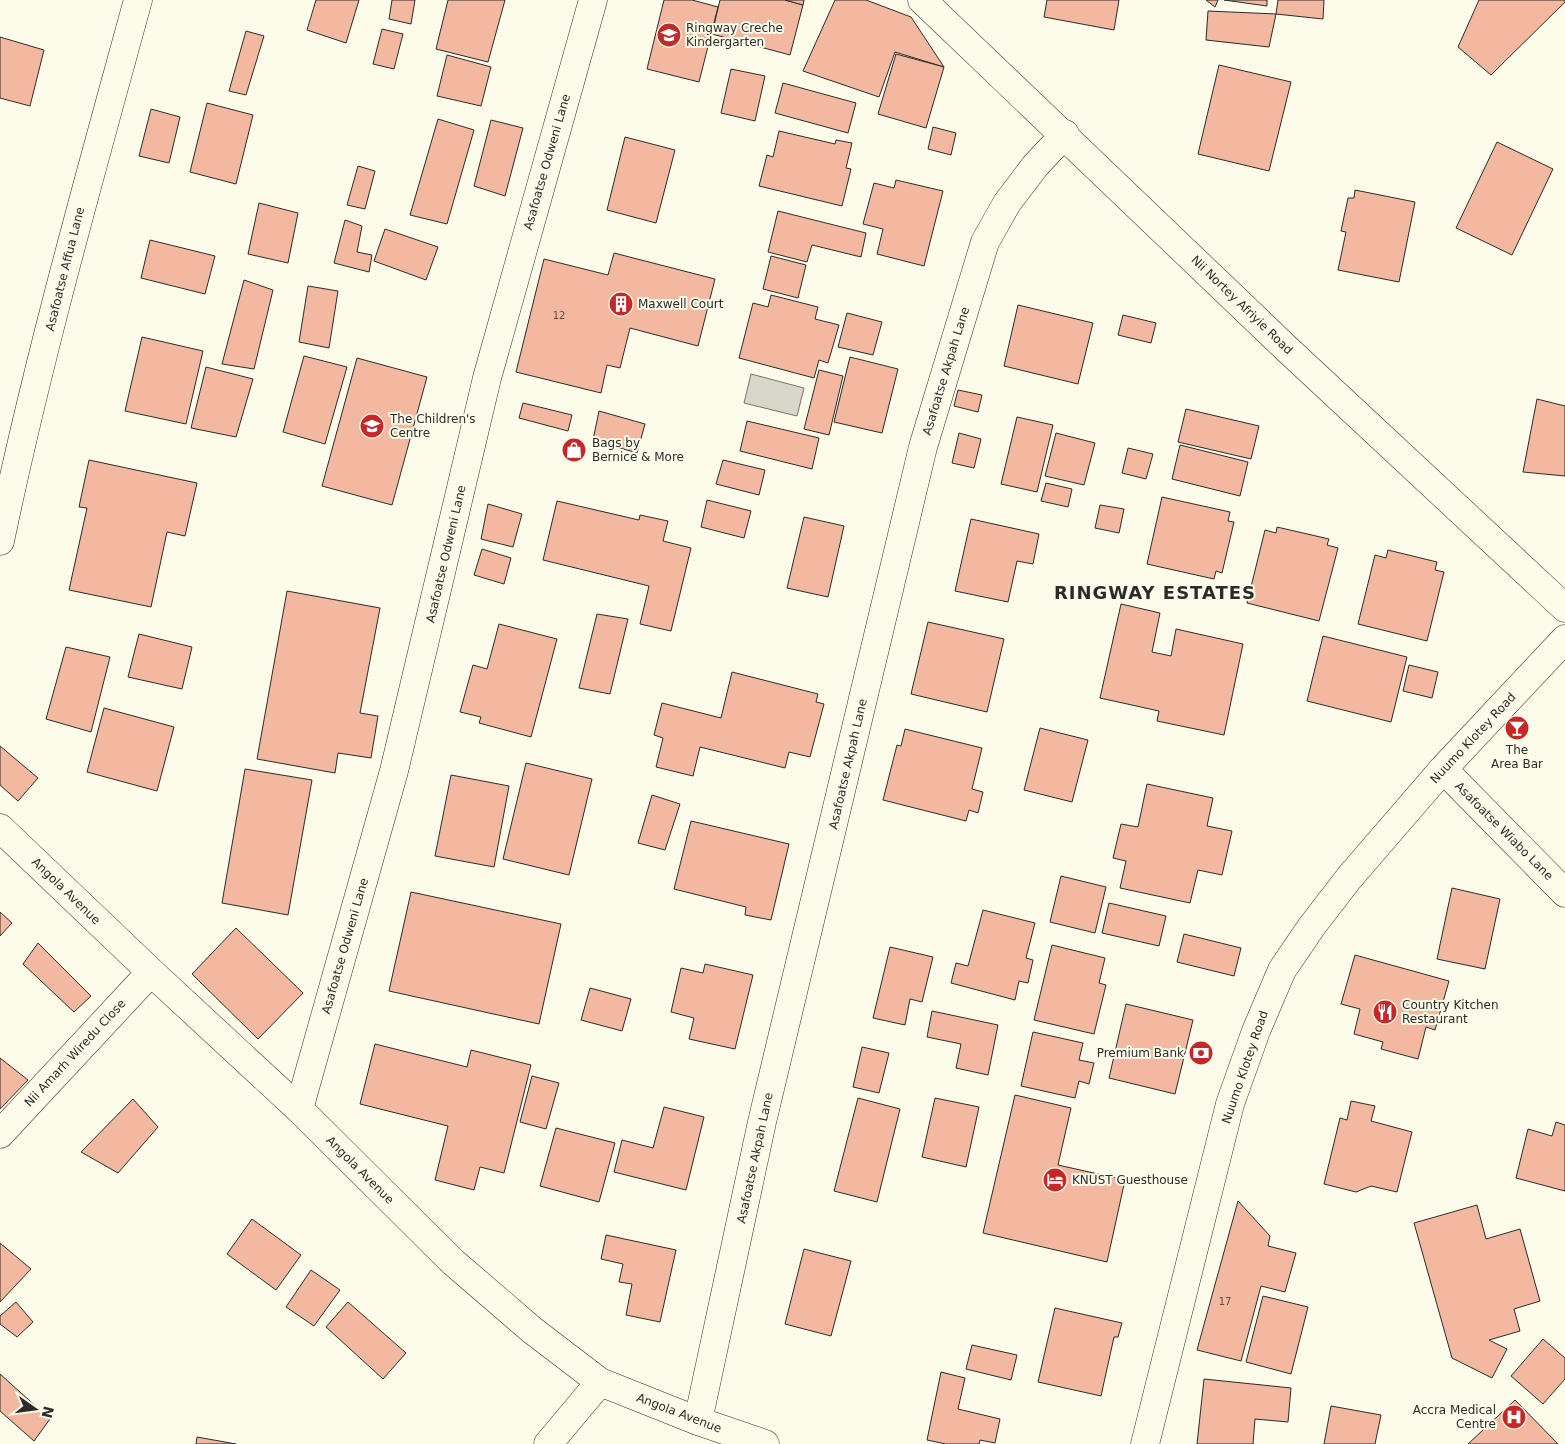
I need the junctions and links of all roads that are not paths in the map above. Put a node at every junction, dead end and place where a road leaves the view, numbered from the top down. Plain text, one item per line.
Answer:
1 (138, 0) edge
2 (593, 0) edge
3 (922, 0) edge
4 (1065, 134) junction
5 (0, 541) edge
6 (1565, 608) edge
7 (1565, 639) edge
8 (1443, 768) junction
9 (0, 828) edge
10 (1565, 892) edge
11 (151, 972) junction
12 (300, 1109) junction
13 (0, 1134) edge
14 (600, 1382) junction
15 (698, 1421) junction
16 (548, 1444) edge
17 (765, 1444) edge
18 (1145, 1444) edge

1 - 5 street, Asafoatse Affua Lane
2 - 12 street, Asafoatse Odweni Lane
3 - 4 street, Nii Nortey Afriyie Road
4 - 6 street, Nii Nortey Afriyie Road
4 - 15 street, Asafoatse Akpah Lane
7 - 8 street, Nuumo Klotey Road
8 - 10 street, Asafoatse Wiabo Lane
8 - 18 street, Nuumo Klotey Road
9 - 11 street, Angola Avenue
11 - 12 street, Angola Avenue
11 - 13 street, Nii Amarh Wiredu Close
12 - 14 street, Angola Avenue
14 - 15 street, Angola Avenue
14 - 16 street
15 - 17 street, Angola Avenue

